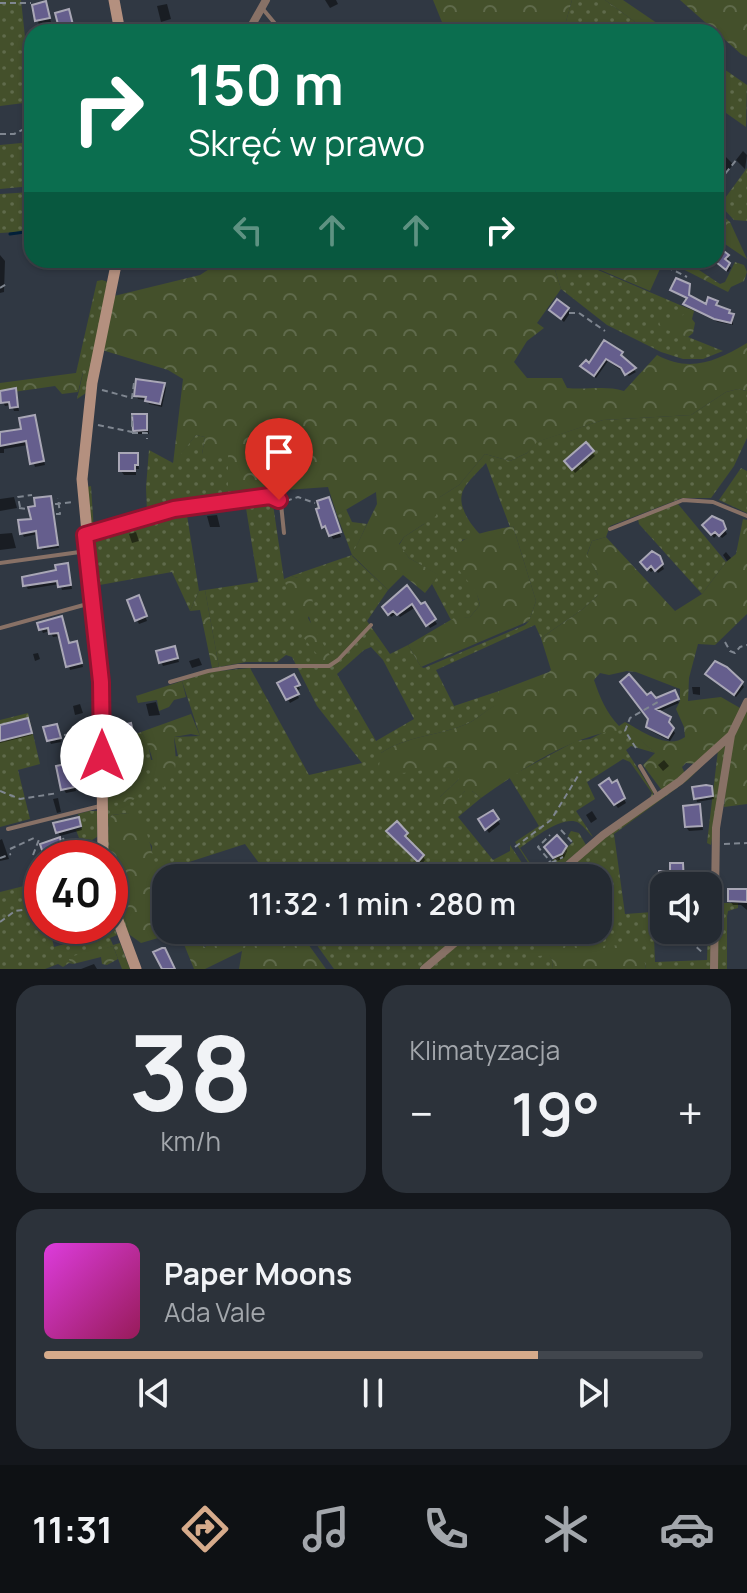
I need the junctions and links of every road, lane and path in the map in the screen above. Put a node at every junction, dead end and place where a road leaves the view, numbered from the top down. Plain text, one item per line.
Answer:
1 (114, 0) edge
2 (0, 3) edge
3 (31, 3) dead end
4 (264, 4) edge
5 (118, 24) edge
6 (253, 24) edge
7 (277, 24) edge
8 (8, 128) dead end
9 (24, 128) edge
10 (0, 134) edge
11 (10, 134) junction
12 (737, 159) dead end
13 (724, 174) edge
14 (115, 268) edge
15 (669, 268) edge
16 (687, 277) dead end
17 (8, 283) dead end
18 (0, 288) edge
19 (569, 313) dead end
20 (605, 331) dead end
21 (134, 383) dead end
22 (102, 390) dead end
23 (132, 415) dead end
24 (96, 425) dead end
25 (132, 432) junction
26 (147, 439) dead end
27 (32, 495) dead end
28 (58, 498) dead end
29 (70, 502) dead end
30 (284, 502) dead end
31 (315, 503) dead end
32 (57, 504) junction
33 (27, 509) dead end
34 (56, 514) dead end
35 (747, 516) edge
36 (610, 529) dead end
37 (284, 533) dead end
38 (85, 535) junction
39 (87, 551) junction
40 (0, 563) edge
41 (91, 603) junction
42 (371, 625) dead end
43 (0, 628) edge
44 (725, 642) dead end
45 (747, 645) edge
46 (170, 682) dead end
47 (658, 702) dead end
48 (747, 702) edge
49 (92, 733) dead end
50 (64, 735) dead end
51 (731, 735) junction
52 (636, 748) dead end
53 (640, 766) dead end
54 (581, 771) dead end
55 (91, 779) dead end
56 (82, 789) dead end
57 (0, 791) edge
58 (58, 793) dead end
59 (658, 797) junction
60 (102, 806) junction
61 (8, 829) dead end
62 (561, 830) dead end
63 (550, 835) dead end
64 (40, 837) dead end
65 (34, 838) dead end
66 (39, 840) edge
67 (103, 840) edge
68 (572, 842) dead end
69 (747, 843) edge
70 (715, 845) junction
71 (515, 847) dead end
72 (10, 849) dead end
73 (11, 854) dead end
74 (0, 858) edge
75 (548, 864) edge
76 (569, 864) edge
77 (24, 910) edge
78 (0, 922) edge
79 (127, 944) edge
80 (453, 944) edge
81 (693, 944) edge
82 (707, 958) dead end
83 (136, 969) edge
84 (424, 969) edge
85 (714, 969) edge

1 - 5 street
2 - 3 path
4 - 6 street
4 - 7 lane
8 - 11 path
9 - 11 path
10 - 11 path
12 - 13 path
14 - 38 street
15 - 16 path
17 - 18 path
19 - 20 path
21 - 22 path
23 - 25 path
24 - 25 path
25 - 26 path
27 - 33 path
28 - 32 path
29 - 32 path
30 - 31 path
32 - 34 path
35 - 36 lane
37 - 38 lane
38 - 39 street
39 - 40 lane
39 - 41 street
41 - 43 lane
41 - 60 street
42 - 46 lane
44 - 45 path
47 - 52 path
48 - 51 street
49 - 50 path
51 - 59 street
51 - 70 street
53 - 59 lane
54 - 71 path
55 - 56 path
57 - 58 path
59 - 76 street
60 - 61 lane
60 - 67 street
62 - 68 path
63 - 75 path
64 - 66 path
65 - 72 path
69 - 70 path
70 - 85 street
73 - 74 path
77 - 78 path
79 - 83 street
80 - 84 street
81 - 82 path

